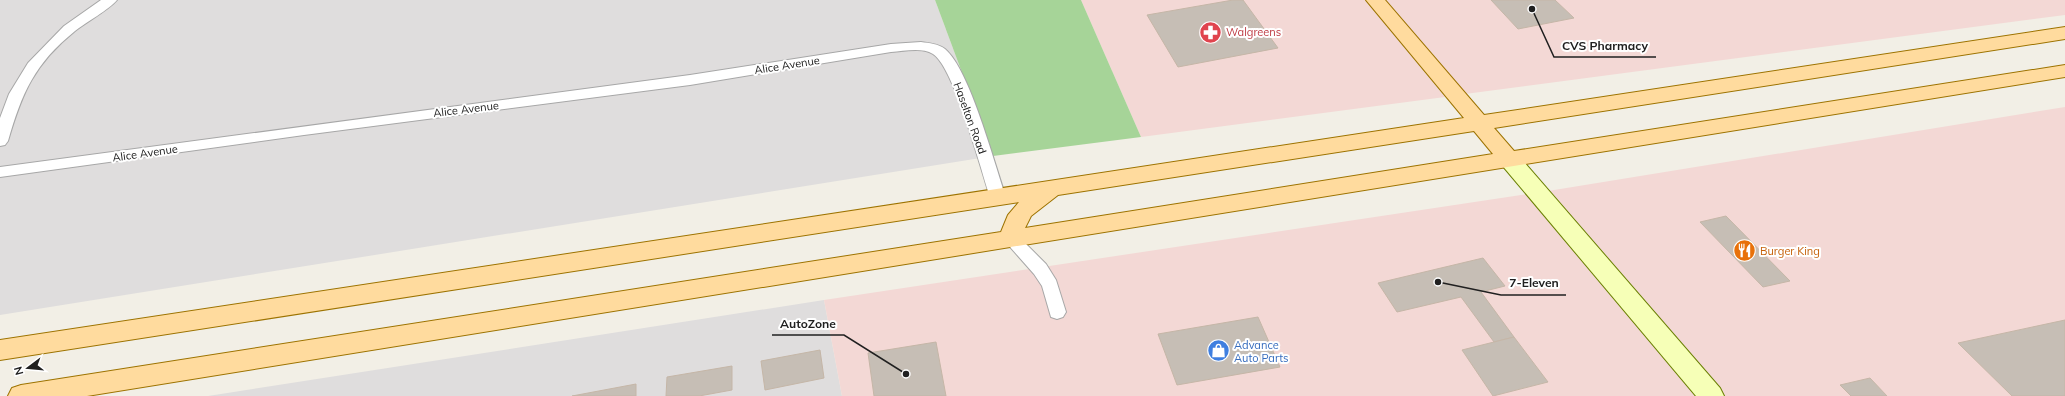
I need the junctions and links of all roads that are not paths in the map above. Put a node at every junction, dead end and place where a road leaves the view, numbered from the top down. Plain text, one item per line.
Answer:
1 (110, 0) edge
2 (1375, 0) edge
3 (2065, 34) edge
4 (931, 47) joint
5 (2065, 70) edge
6 (1478, 123) junction
7 (0, 141) edge
8 (1509, 160) junction
9 (0, 172) edge
10 (1056, 188) junction
11 (998, 198) junction
12 (1011, 239) junction
13 (1057, 312) dead end
14 (56, 342) junction
15 (0, 350) edge
16 (0, 361) edge
17 (21, 396) edge
18 (1711, 396) edge

1 - 7 street
2 - 6 main road
3 - 6 main road
4 - 9 street, Alice Avenue
4 - 11 street, Haselton Road
5 - 8 main road
6 - 8 main road
6 - 10 main road
8 - 12 main road
8 - 18 main road
10 - 11 main road
10 - 12 main road
11 - 14 main road
12 - 13 street
12 - 17 main road
14 - 15 main road
14 - 16 main road

